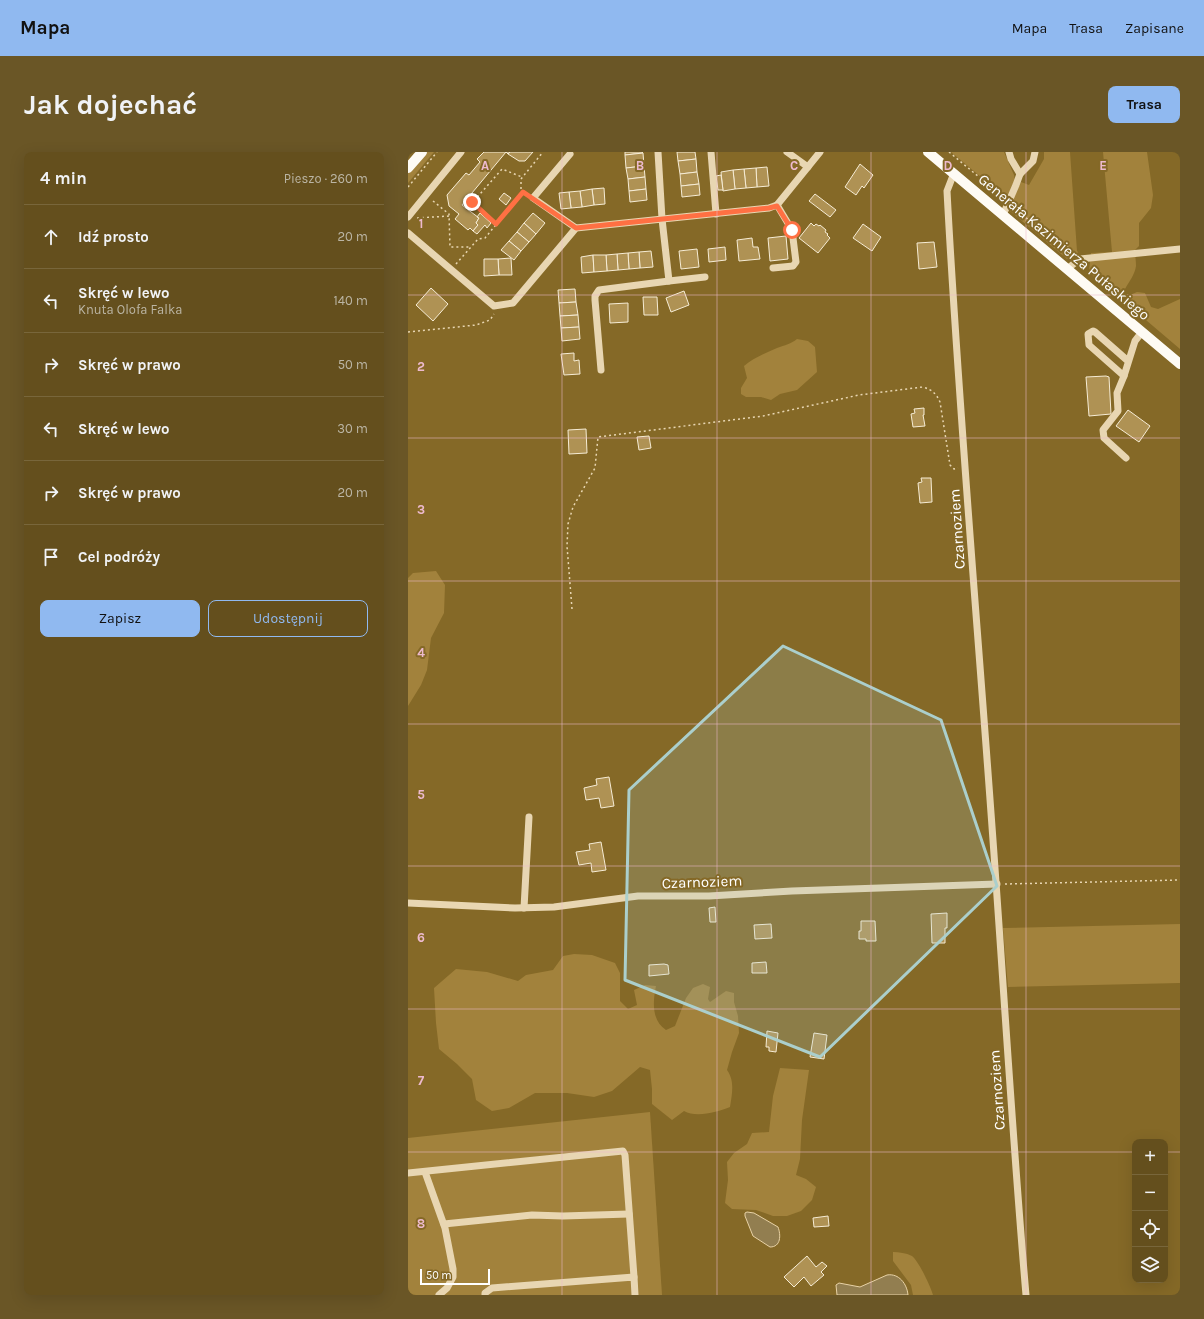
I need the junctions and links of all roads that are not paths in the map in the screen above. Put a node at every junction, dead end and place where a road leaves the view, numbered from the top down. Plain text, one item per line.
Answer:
1 (422, 152) edge
2 (461, 152) edge
3 (658, 152) edge
4 (711, 152) edge
5 (787, 152) edge
6 (820, 152) edge
7 (928, 152) edge
8 (1009, 152) edge
9 (1035, 152) edge
10 (570, 154) dead end
11 (808, 167) junction
12 (408, 168) edge
13 (954, 174) junction
14 (1020, 174) junction
15 (777, 206) junction
16 (716, 214) junction
17 (1003, 215) junction
18 (411, 217) edge
19 (662, 219) junction
20 (576, 228) junction
21 (408, 233) edge
22 (1180, 249) edge
23 (773, 268) dead end
24 (1067, 269) junction
25 (705, 277) dead end
26 (669, 281) junction
27 (1142, 332) junction
28 (1128, 361) junction
29 (1180, 364) edge
30 (601, 370) dead end
31 (1124, 376) junction
32 (1126, 458) dead end
33 (529, 817) dead end
34 (997, 884) junction
35 (408, 903) edge
36 (524, 908) junction
37 (425, 1172) junction
38 (408, 1173) edge
39 (629, 1214) junction
40 (444, 1224) junction
41 (634, 1277) junction
42 (439, 1295) edge
43 (485, 1295) edge
44 (635, 1295) edge
45 (1026, 1295) edge

1 - 12 main road
2 - 18 street
3 - 19 street
4 - 16 street
5 - 11 street
6 - 11 street
7 - 13 main road, Generała Kazimierza Pułaskiego
8 - 14 street
9 - 14 street
10 - 20 street
11 - 15 street
13 - 17 main road, Generała Kazimierza Pułaskiego
13 - 34 street, Czarnoziem
14 - 17 street
15 - 16 street
15 - 23 street
16 - 19 street
17 - 24 main road, Generała Kazimierza Pułaskiego
19 - 20 street
19 - 26 street
20 - 21 street
22 - 24 street
24 - 27 main road, Generała Kazimierza Pułaskiego
25 - 26 street
26 - 30 street
27 - 28 street
27 - 29 main road, Generała Kazimierza Pułaskiego
28 - 31 street
28 - 31 street
31 - 32 street
33 - 36 street
34 - 36 street, Czarnoziem
34 - 45 street, Czarnoziem
35 - 36 street, Czarnoziem
37 - 38 street
37 - 39 street
37 - 40 street
39 - 40 street
39 - 41 street
40 - 42 street
41 - 43 street
41 - 44 street

